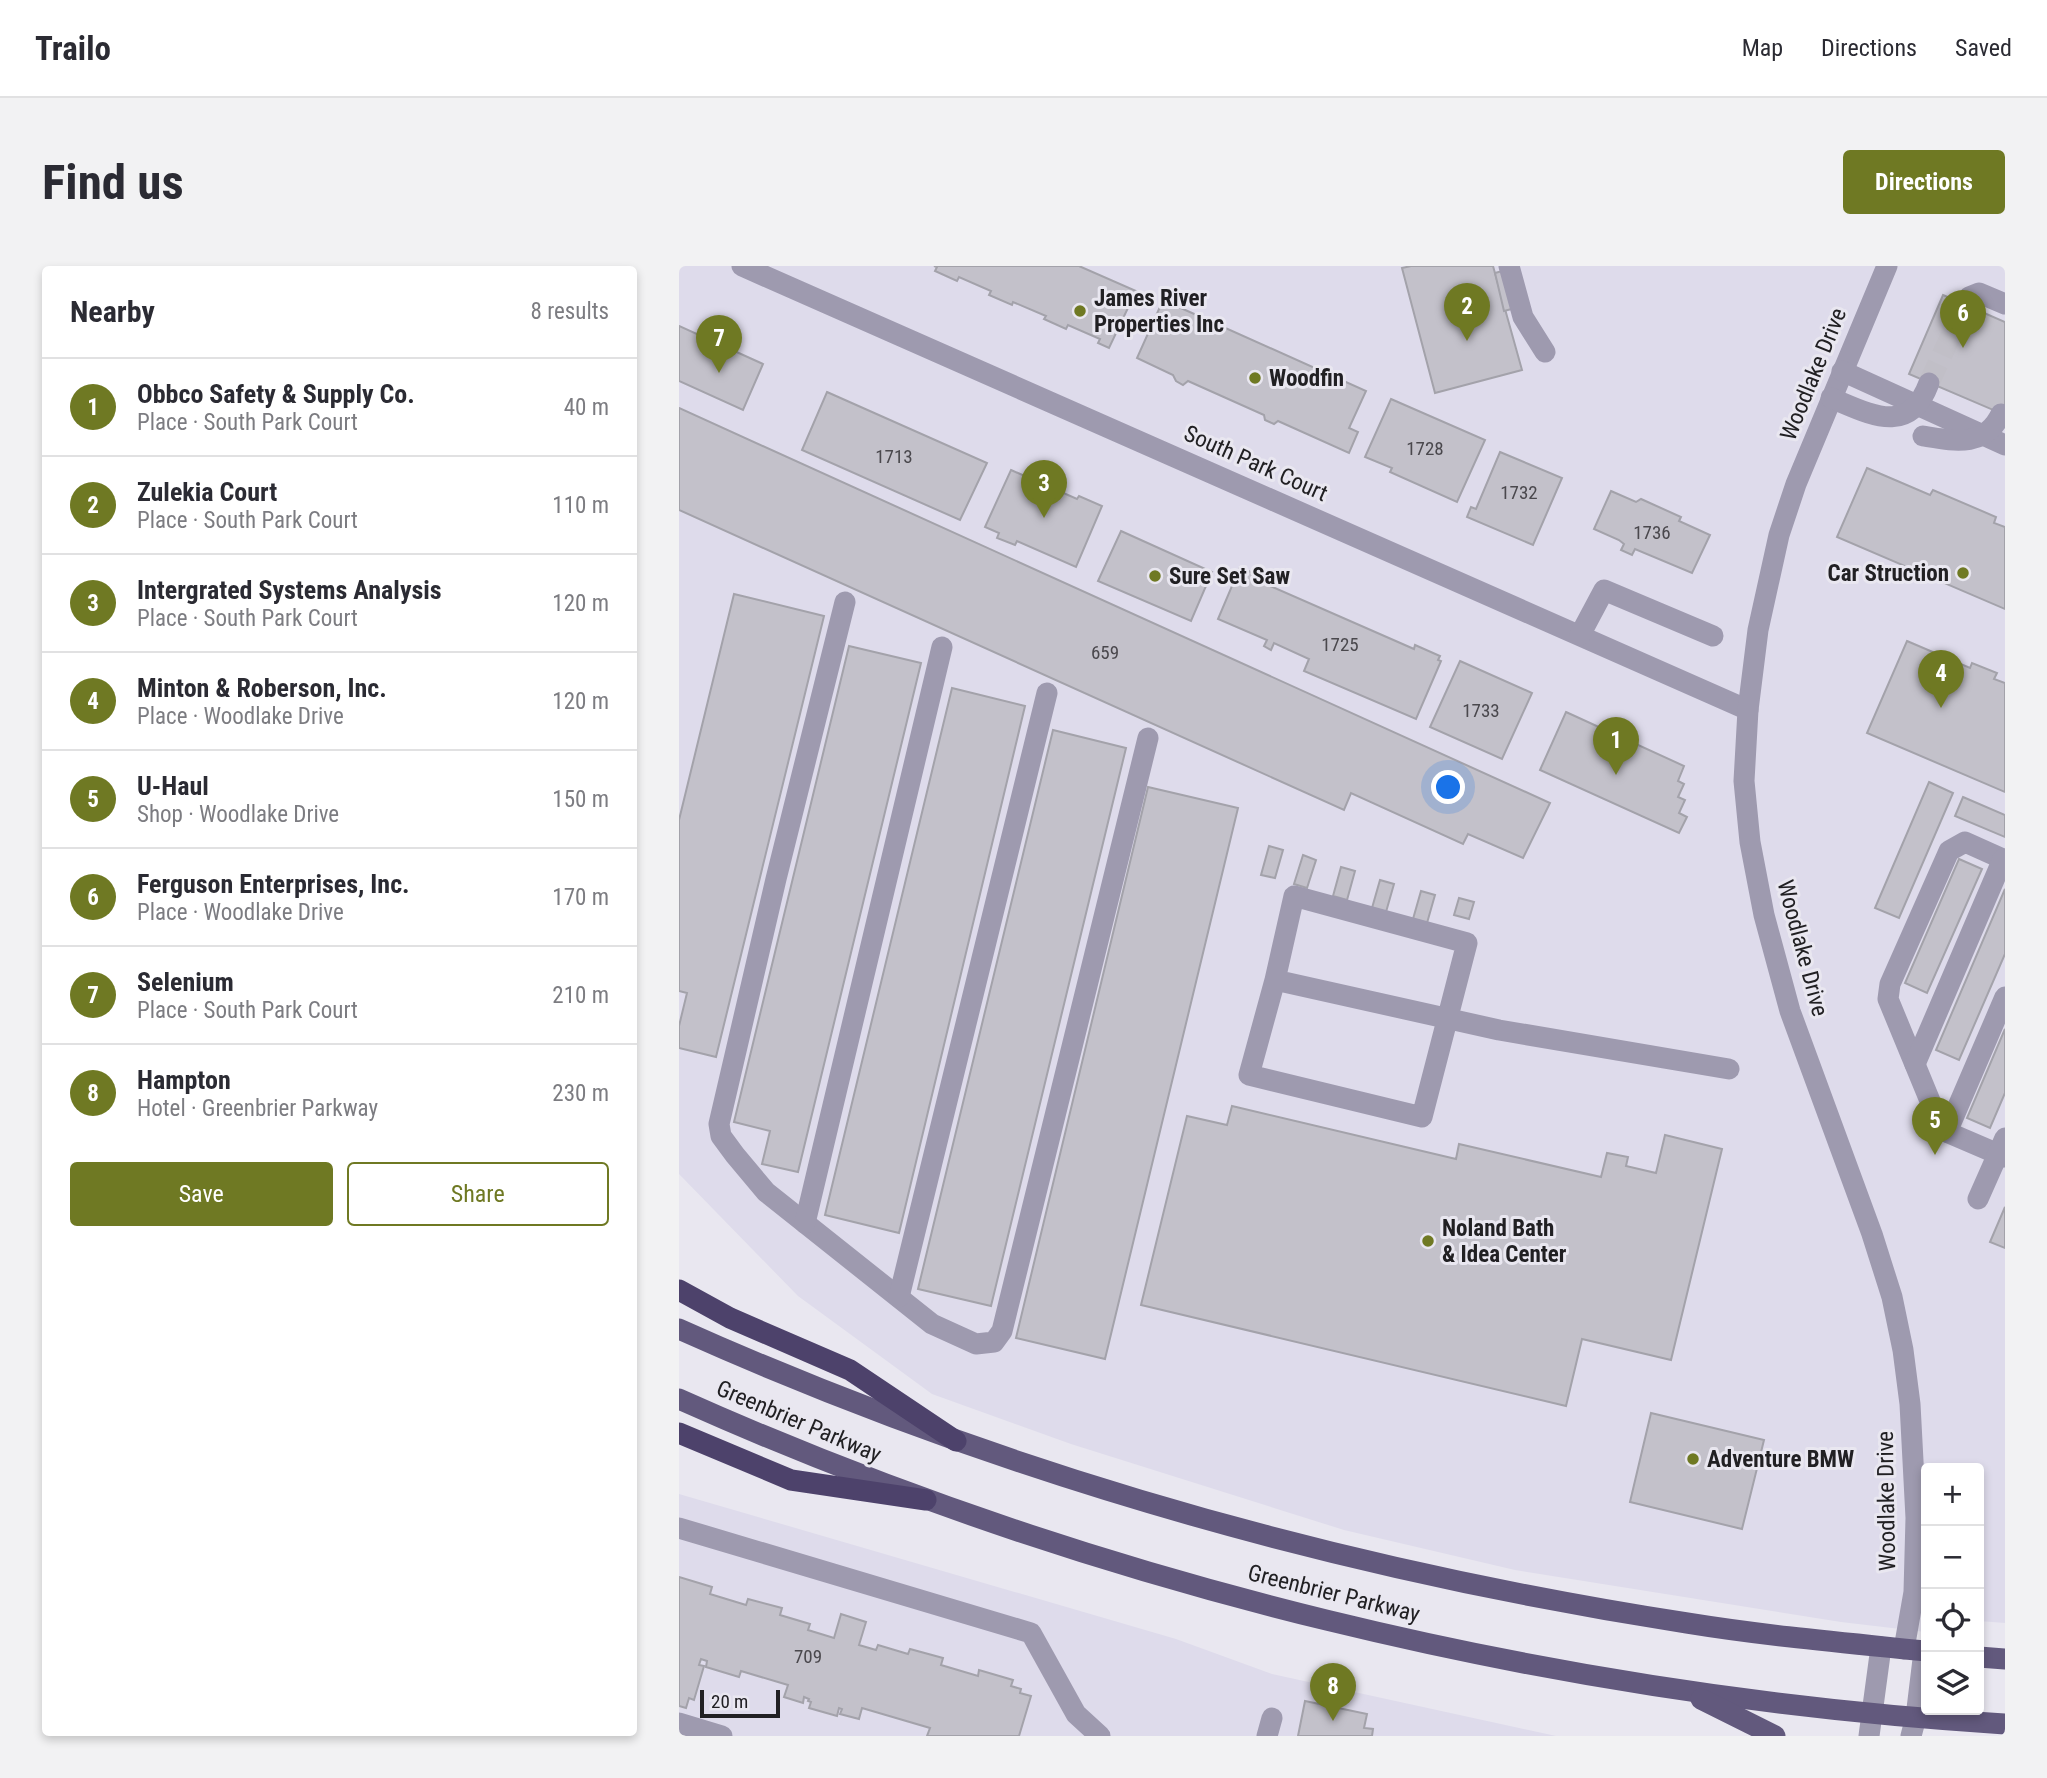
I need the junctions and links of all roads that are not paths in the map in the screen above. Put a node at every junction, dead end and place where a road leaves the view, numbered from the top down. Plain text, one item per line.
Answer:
1 (742, 266) edge
2 (1509, 266) edge
3 (1887, 266) edge
4 (2005, 304) edge
5 (1965, 305) dead end
6 (1545, 352) dead end
7 (1842, 371) junction
8 (1929, 383) tunnel mouth
9 (1831, 398) junction
10 (1917, 405) junction
11 (2001, 414) dead end
12 (1983, 435) junction
13 (1923, 436) dead end
14 (2005, 444) edge
15 (845, 602) dead end
16 (1580, 635) junction
17 (1713, 636) dead end
18 (942, 647) dead end
19 (1047, 694) dead end
20 (1748, 710) junction
21 (1148, 738) dead end
22 (2004, 859) edge
23 (1275, 980) junction
24 (2005, 998) edge
25 (1447, 1018) junction
26 (1915, 1064) junction
27 (1729, 1069) dead end
28 (1947, 1132) junction
29 (2003, 1150) edge
30 (1978, 1199) dead end
31 (805, 1223) junction
32 (679, 1290) edge
33 (899, 1297) junction
34 (679, 1329) edge
35 (679, 1399) edge
36 (679, 1433) edge
37 (956, 1441) junction
38 (926, 1500) junction
39 (679, 1528) edge
40 (1881, 1647) junction
41 (1918, 1650) edge
42 (1984, 1657) edge
43 (2005, 1659) edge
44 (1680, 1689) junction
45 (1872, 1713) junction
46 (679, 1723) edge
47 (2005, 1724) edge
48 (1914, 1727) edge
49 (722, 1736) edge
50 (1100, 1736) edge
51 (1775, 1736) edge
52 (1869, 1736) edge

1 - 16 street, South Park Court
2 - 6 street
3 - 7 street, Woodlake Drive
4 - 5 street
7 - 9 street, Woodlake Drive
7 - 10 street
8 - 10 street
9 - 10 street
9 - 20 street, Woodlake Drive
10 - 12 street
11 - 12 street
12 - 13 street
12 - 14 street
15 - 31 street
16 - 17 street
16 - 20 street, South Park Court
18 - 31 street
19 - 33 street
20 - 41 street, Woodlake Drive
21 - 33 street
22 - 26 street
22 - 26 street
23 - 25 street
23 - 25 street
23 - 25 street
24 - 28 street
25 - 27 street
26 - 28 street
28 - 29 street
29 - 30 street
31 - 33 street
32 - 37 highway
34 - 37 main road, Greenbrier Parkway
35 - 38 main road, Greenbrier Parkway
36 - 38 highway
37 - 40 main road, Greenbrier Parkway
38 - 44 main road, Greenbrier Parkway
39 - 50 street
40 - 41 main road, Greenbrier Parkway
40 - 45 street
41 - 48 street, Woodlake Drive
42 - 43 main road
44 - 45 main road, Greenbrier Parkway
44 - 51 main road
45 - 48 main road, Greenbrier Parkway
45 - 52 street
46 - 49 street
47 - 48 main road, Greenbrier Parkway

